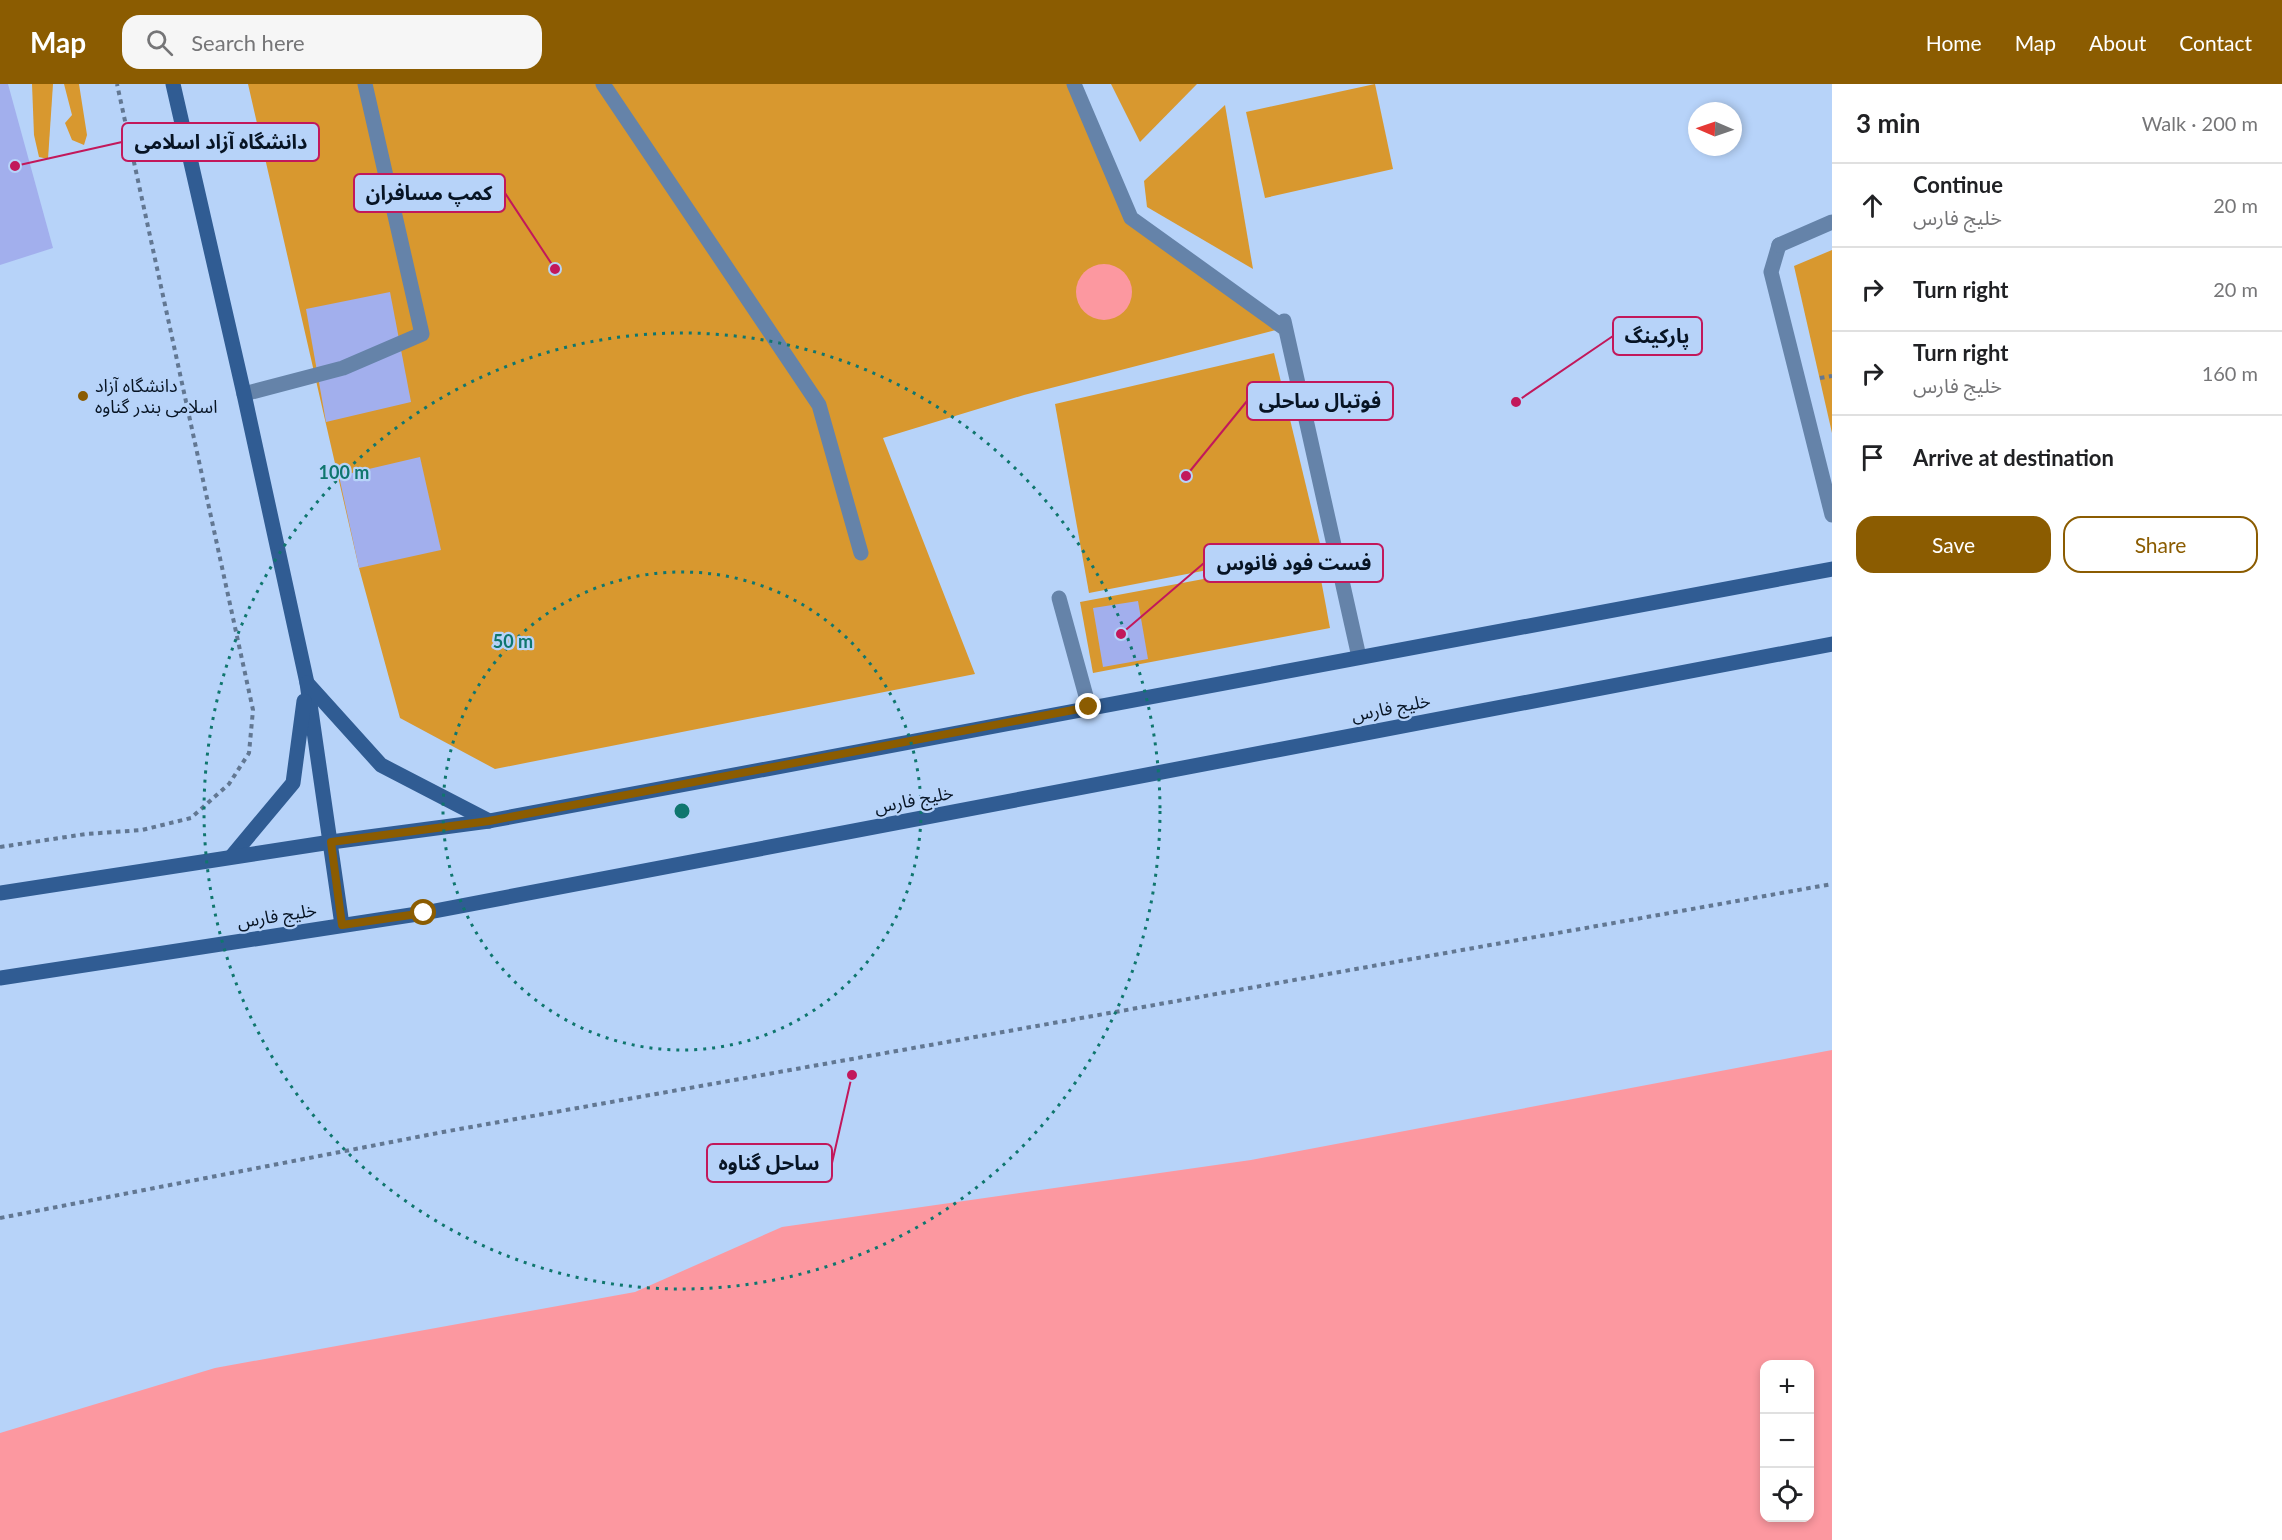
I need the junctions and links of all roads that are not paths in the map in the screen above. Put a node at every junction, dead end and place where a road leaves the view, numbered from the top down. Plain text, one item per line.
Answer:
1 (173, 84) edge
2 (365, 84) edge
3 (603, 84) edge
4 (1074, 84) edge
5 (1832, 222) edge
6 (244, 394) junction
7 (1832, 515) edge
8 (861, 553) dead end
9 (1832, 569) edge
10 (1059, 598) dead end
11 (1832, 644) edge
12 (1359, 657) junction
13 (307, 683) junction
14 (1089, 707) junction
15 (489, 821) junction
16 (331, 842) junction
17 (231, 856) junction
18 (0, 893) edge
19 (342, 925) junction
20 (0, 978) edge

1 - 6 main road
2 - 6 street
3 - 8 street
4 - 12 street
5 - 7 street
6 - 13 main road
9 - 12 main road
10 - 14 street
11 - 19 main road, خلیج فارس
12 - 14 main road
13 - 15 main road
13 - 16 main road
13 - 17 main road
14 - 15 main road
15 - 16 main road
16 - 17 main road
16 - 19 main road
17 - 18 main road
19 - 20 main road, خلیج فارس

